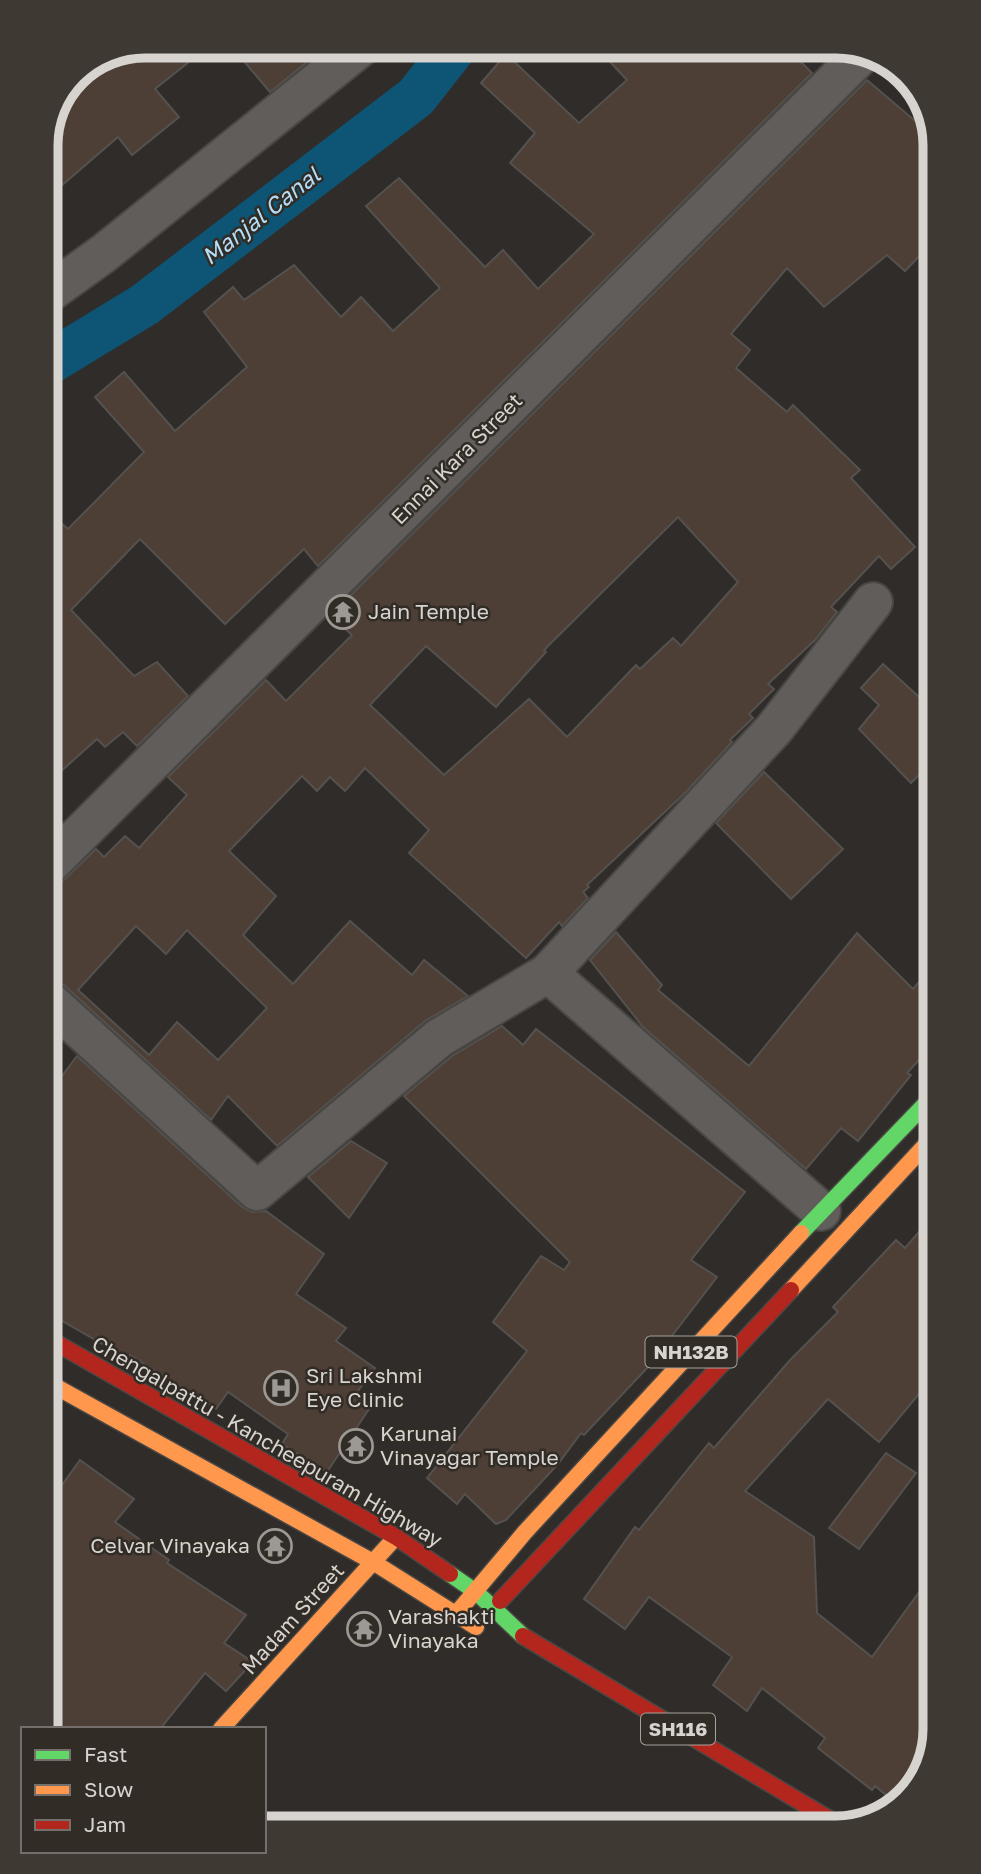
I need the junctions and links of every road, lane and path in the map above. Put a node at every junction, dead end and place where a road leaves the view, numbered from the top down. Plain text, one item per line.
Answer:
1 (347, 58) edge
2 (856, 60) edge
3 (58, 286) edge
4 (873, 603) dead end
5 (58, 856) edge
6 (548, 973) junction
7 (58, 1008) edge
8 (923, 1106) edge
9 (923, 1147) edge
10 (821, 1211) junction
11 (58, 1344) edge
12 (58, 1388) edge
13 (396, 1536) junction
14 (373, 1562) junction
15 (476, 1592) junction
16 (493, 1608) junction
17 (456, 1614) junction
18 (478, 1628) junction
19 (523, 1636) junction
20 (223, 1727) edge
21 (824, 1816) edge

1 - 3 street
2 - 5 street, Ennai Kara Street
4 - 6 street
6 - 7 street
6 - 10 street
8 - 10 main road, NH132B
9 - 16 main road, NH132B
10 - 15 main road, NH132B
11 - 13 main road, Chengalpattu - Kancheepuram Highway
12 - 14 main road
13 - 14 main road, Madam Street
13 - 15 main road, Chengalpattu - Kancheepuram Highway
14 - 17 main road
14 - 20 main road, Madam Street
15 - 16 main road, Chengalpattu - Kancheepuram Highway
15 - 17 main road, NH132B
16 - 18 main road, NH132B
16 - 19 main road, Chengalpattu - Kancheepuram Highway
17 - 18 main road
18 - 19 main road
19 - 21 main road, SH116

